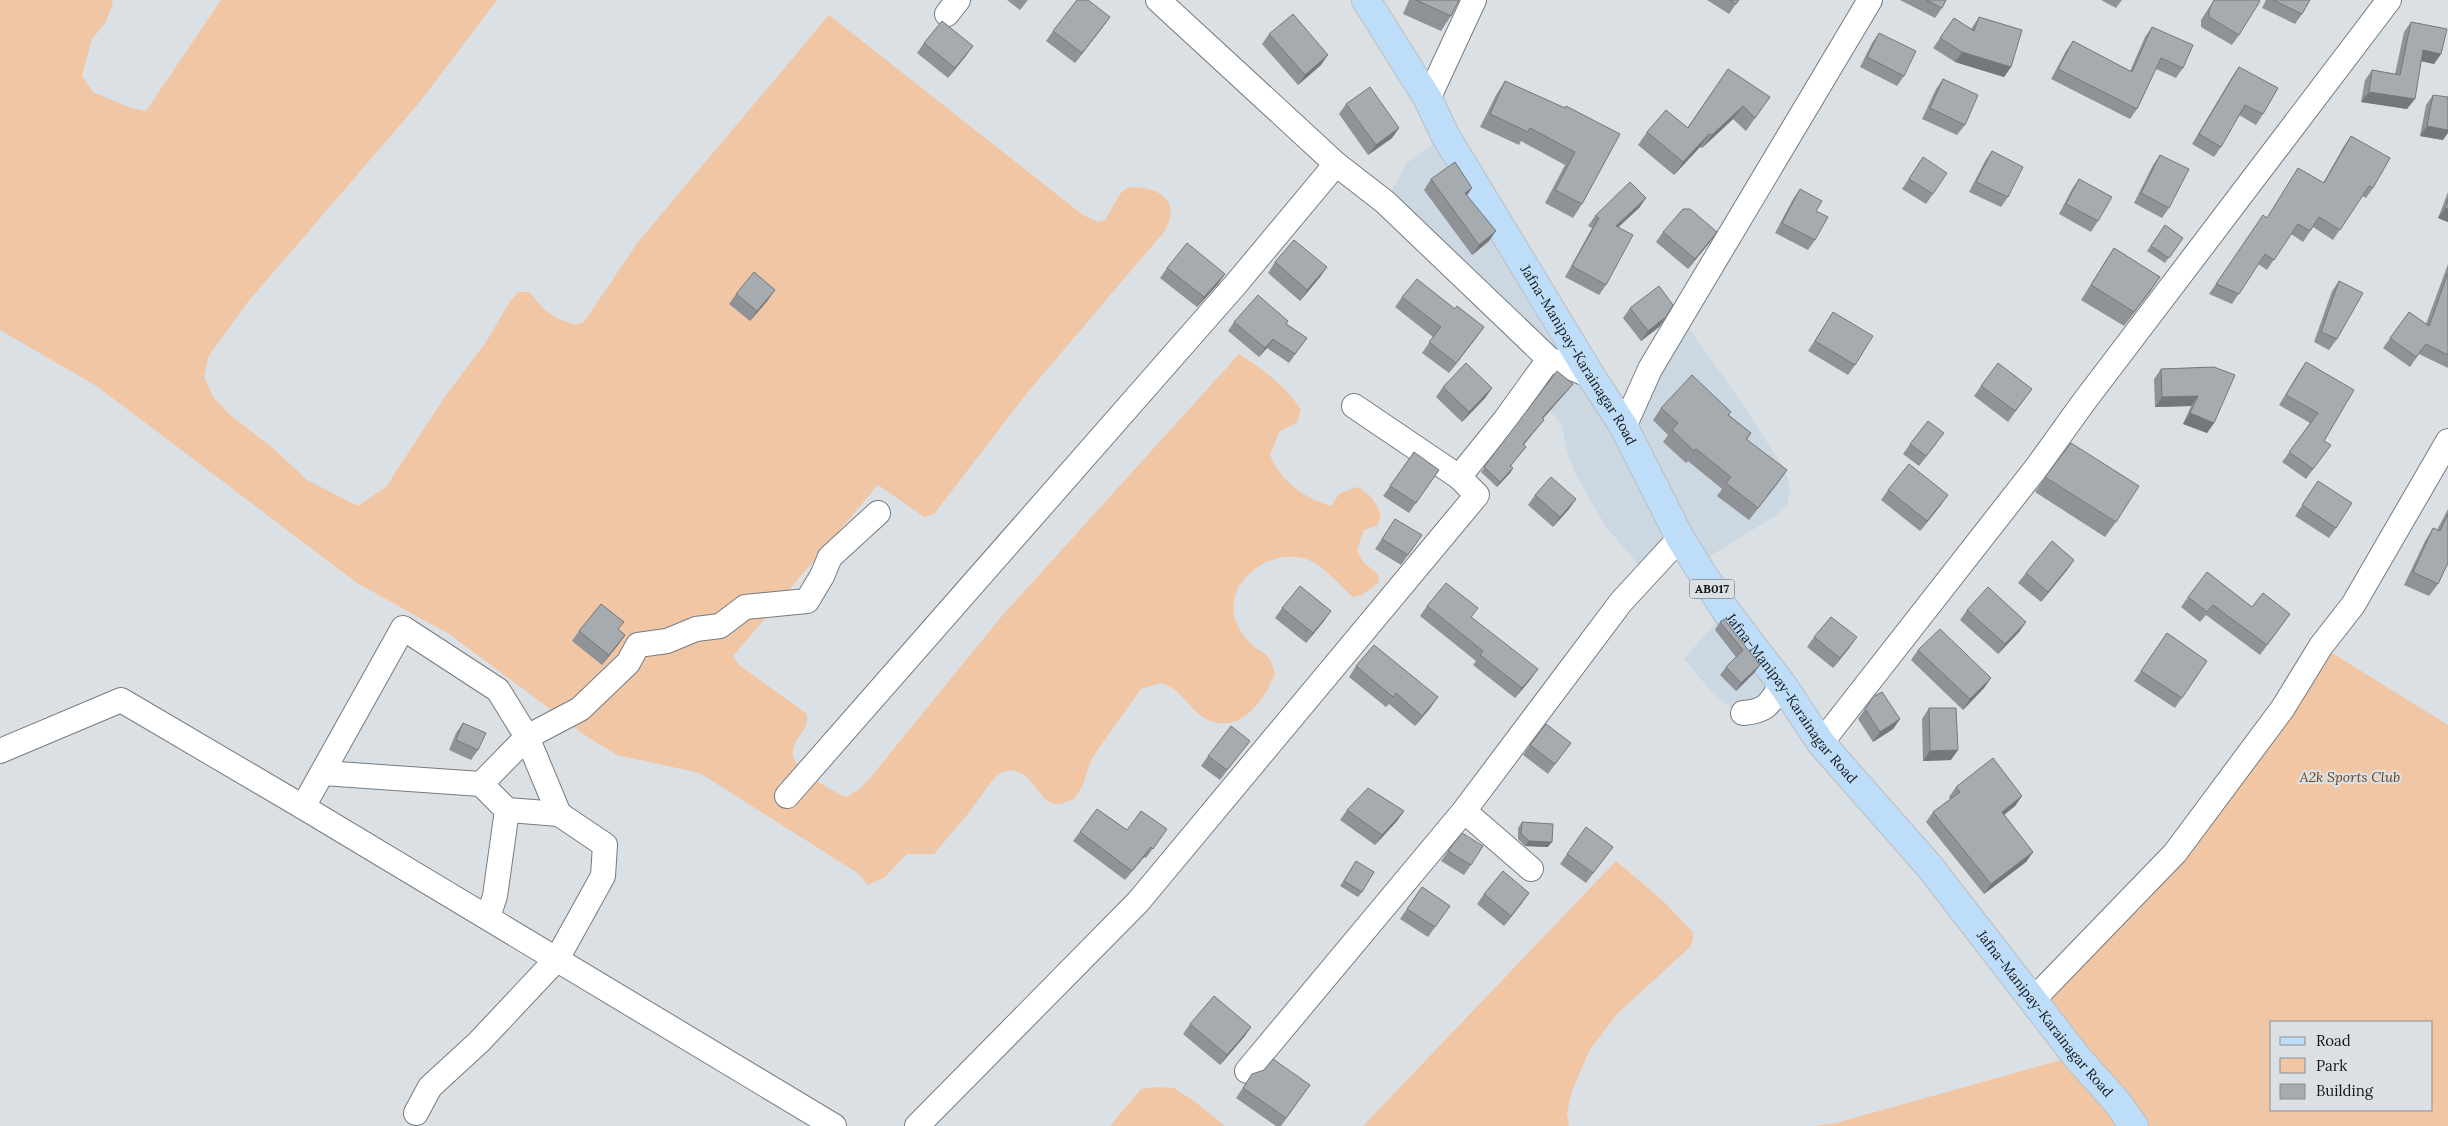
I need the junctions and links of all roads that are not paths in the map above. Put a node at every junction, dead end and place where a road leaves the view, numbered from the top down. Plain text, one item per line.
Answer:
1 (1158, 0) edge
2 (1366, 0) edge
3 (1474, 0) edge
4 (1870, 0) edge
5 (2389, 0) edge
6 (1428, 99) junction
7 (1336, 164) junction
8 (1549, 359) junction
9 (1591, 376) junction
10 (1354, 406) dead end
11 (1624, 427) junction
12 (2448, 441) edge
13 (1459, 477) junction
14 (878, 513) dead end
15 (1680, 538) junction
16 (1782, 684) junction
17 (1743, 713) dead end
18 (527, 737) junction
19 (1821, 743) junction
20 (0, 751) edge
21 (323, 773) junction
22 (481, 784) junction
23 (787, 796) dead end
24 (304, 807) junction
25 (507, 810) junction
26 (1464, 811) junction
27 (559, 814) junction
28 (1531, 869) dead end
29 (488, 917) junction
30 (557, 959) junction
31 (2034, 999) junction
32 (1247, 1071) dead end
33 (416, 1113) dead end
34 (834, 1126) edge
35 (918, 1126) edge
36 (2134, 1126) edge

1 - 7 street
2 - 6 main road, Jafna-Manipay-Karainagar Road / AB017
3 - 6 street
4 - 11 street
5 - 19 street
6 - 9 main road, Jafna-Manipay-Karainagar Road / AB017
7 - 8 street
7 - 23 street
8 - 9 street
8 - 13 street
9 - 11 main road, Jafna-Manipay-Karainagar Road / AB017
10 - 13 street
11 - 15 main road, Jafna-Manipay-Karainagar Road / AB017
12 - 31 street
13 - 35 street
14 - 18 street
15 - 16 main road, Jafna-Manipay-Karainagar Road / AB017
15 - 26 street
16 - 17 street
16 - 19 main road, Jafna-Manipay-Karainagar Road / AB017
18 - 21 street
18 - 22 street
18 - 27 street
19 - 31 main road, Jafna-Manipay-Karainagar Road / AB017
20 - 24 street
21 - 22 street
21 - 24 street
22 - 25 street
24 - 29 street
25 - 27 street
25 - 29 street
26 - 28 street
26 - 32 street
27 - 30 street
29 - 30 street
30 - 33 street
30 - 34 street
31 - 36 main road, Jafna-Manipay-Karainagar Road / AB017

